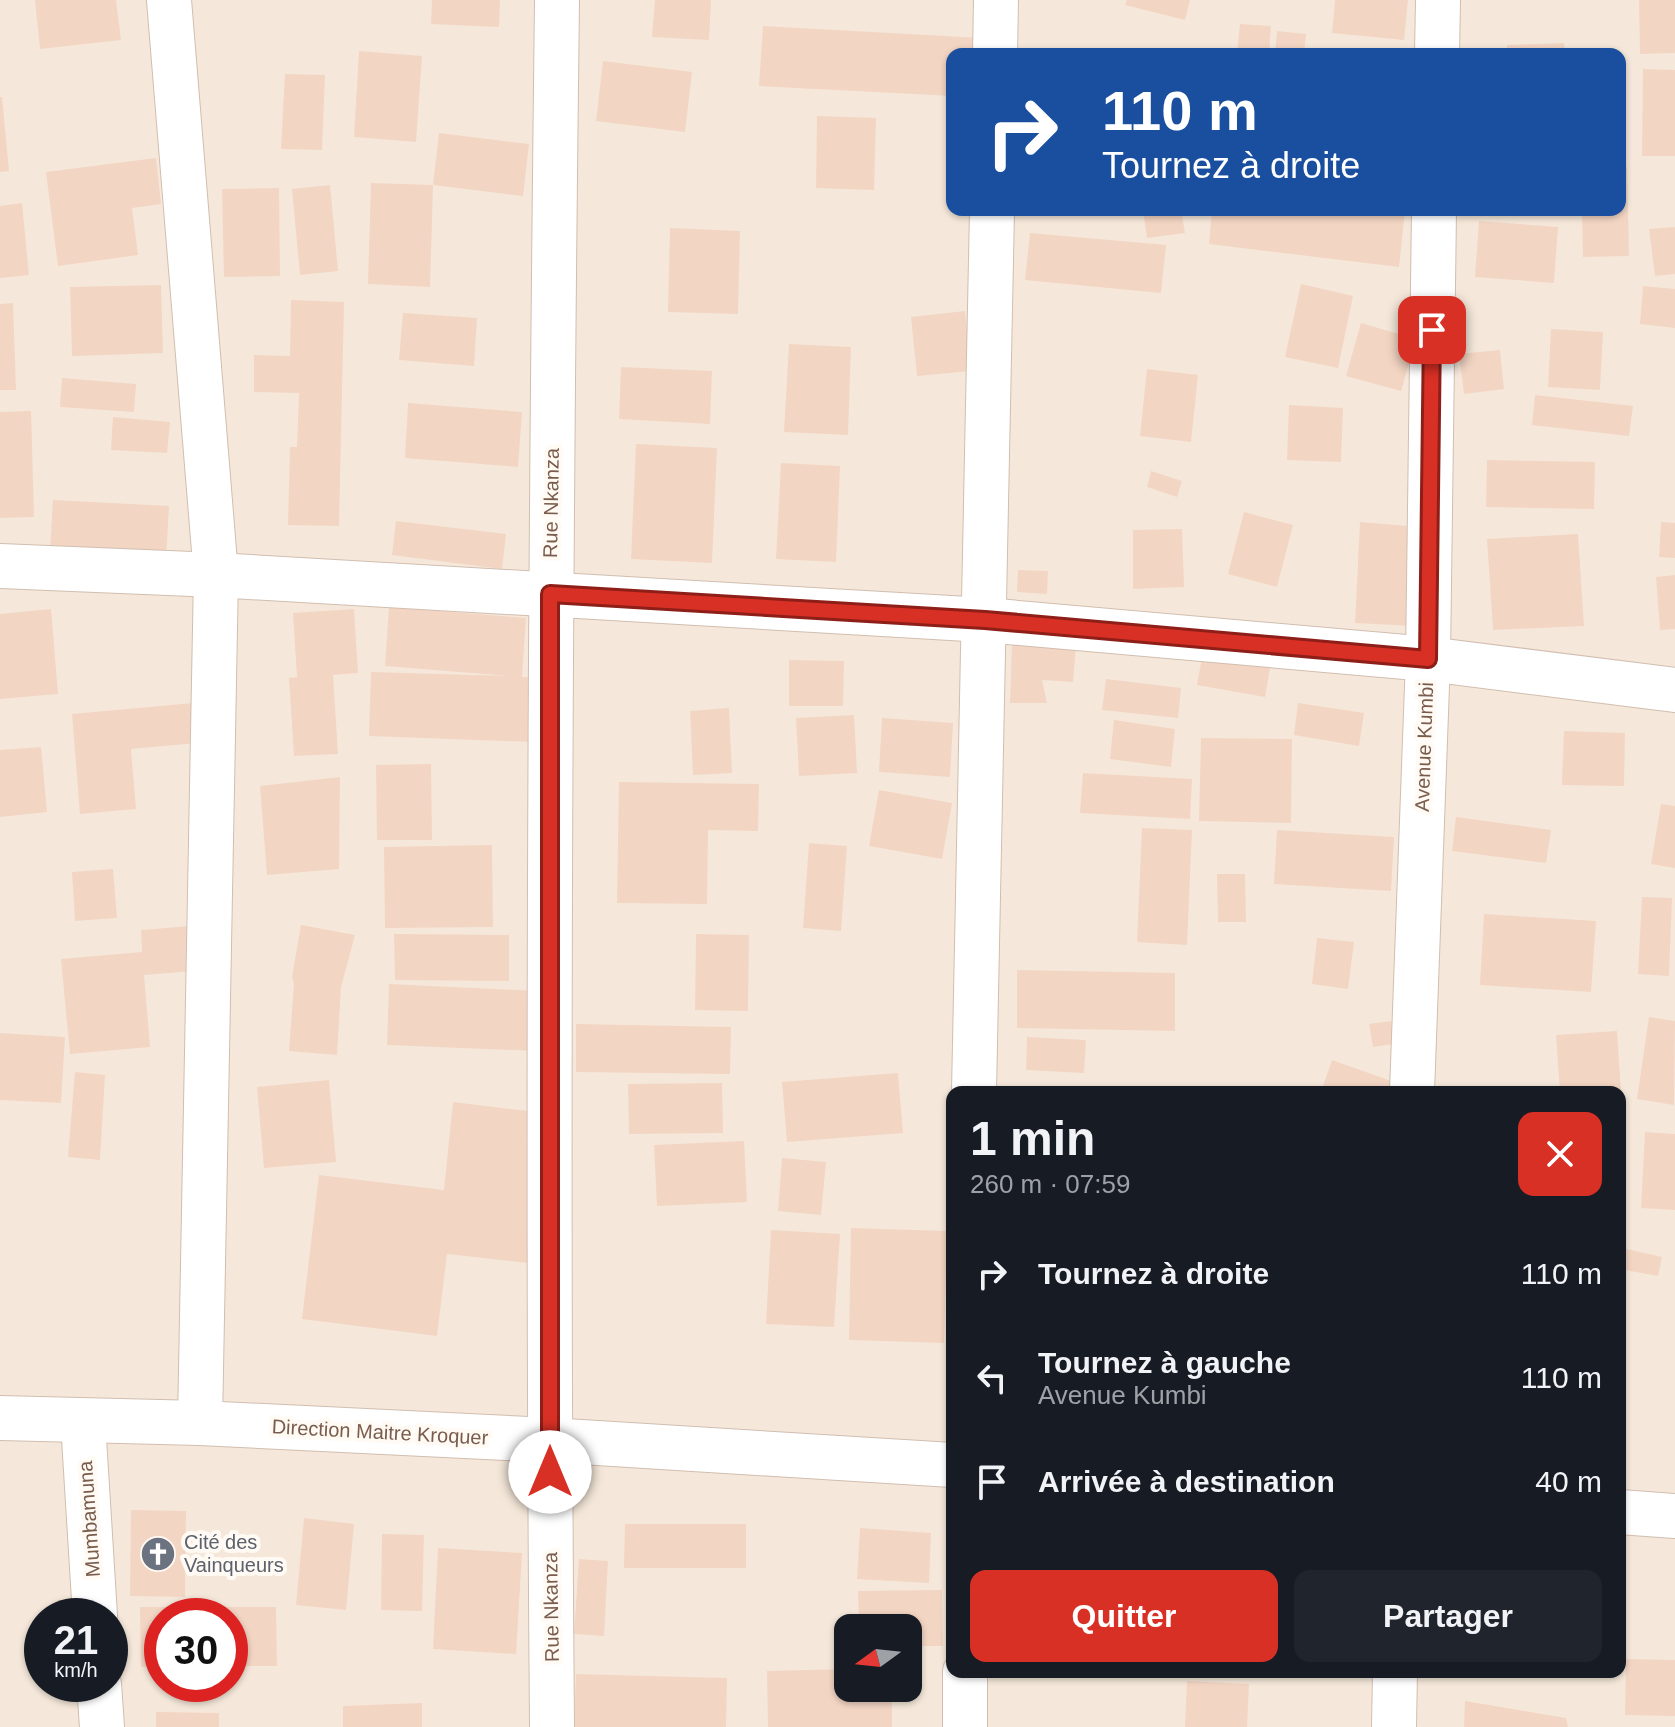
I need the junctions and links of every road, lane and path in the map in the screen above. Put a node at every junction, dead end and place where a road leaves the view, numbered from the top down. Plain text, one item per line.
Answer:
1 (169, 0) edge
2 (557, 0) edge
3 (996, 0) edge
4 (1438, 0) edge
5 (995, 48) edge
6 (1437, 48) edge
7 (992, 216) edge
8 (1434, 216) edge
9 (0, 566) edge
10 (216, 575) junction
11 (550, 594) junction
12 (985, 620) junction
13 (1428, 659) junction
14 (1675, 690) edge
15 (974, 1086) edge
16 (1412, 1086) edge
17 (0, 1418) edge
18 (83, 1422) junction
19 (200, 1423) junction
20 (549, 1440) junction
21 (946, 1465) edge
22 (1626, 1512) edge
23 (1675, 1516) edge
24 (94, 1598) edge
25 (965, 1678) edge
26 (1395, 1678) edge
27 (100, 1702) edge
28 (102, 1727) edge
29 (552, 1727) edge
30 (965, 1727) edge
31 (1394, 1727) edge

1 - 10 street
2 - 11 street, Rue Nkanza
3 - 5 street
4 - 6 street
7 - 12 street
8 - 13 street, Avenue Kumbi
9 - 10 street
10 - 11 street
10 - 19 street
11 - 12 street
11 - 20 street, Rue Nkanza
12 - 13 street
12 - 15 street
13 - 14 street
13 - 16 street, Avenue Kumbi
17 - 18 street, Direction Maitre Kroquer
18 - 19 street, Direction Maitre Kroquer
18 - 24 street, Mumbamuna
19 - 20 street, Direction Maitre Kroquer
20 - 21 street, Direction Maitre Kroquer
20 - 29 street, Rue Nkanza
22 - 23 street
25 - 30 street
26 - 31 street
27 - 28 street

